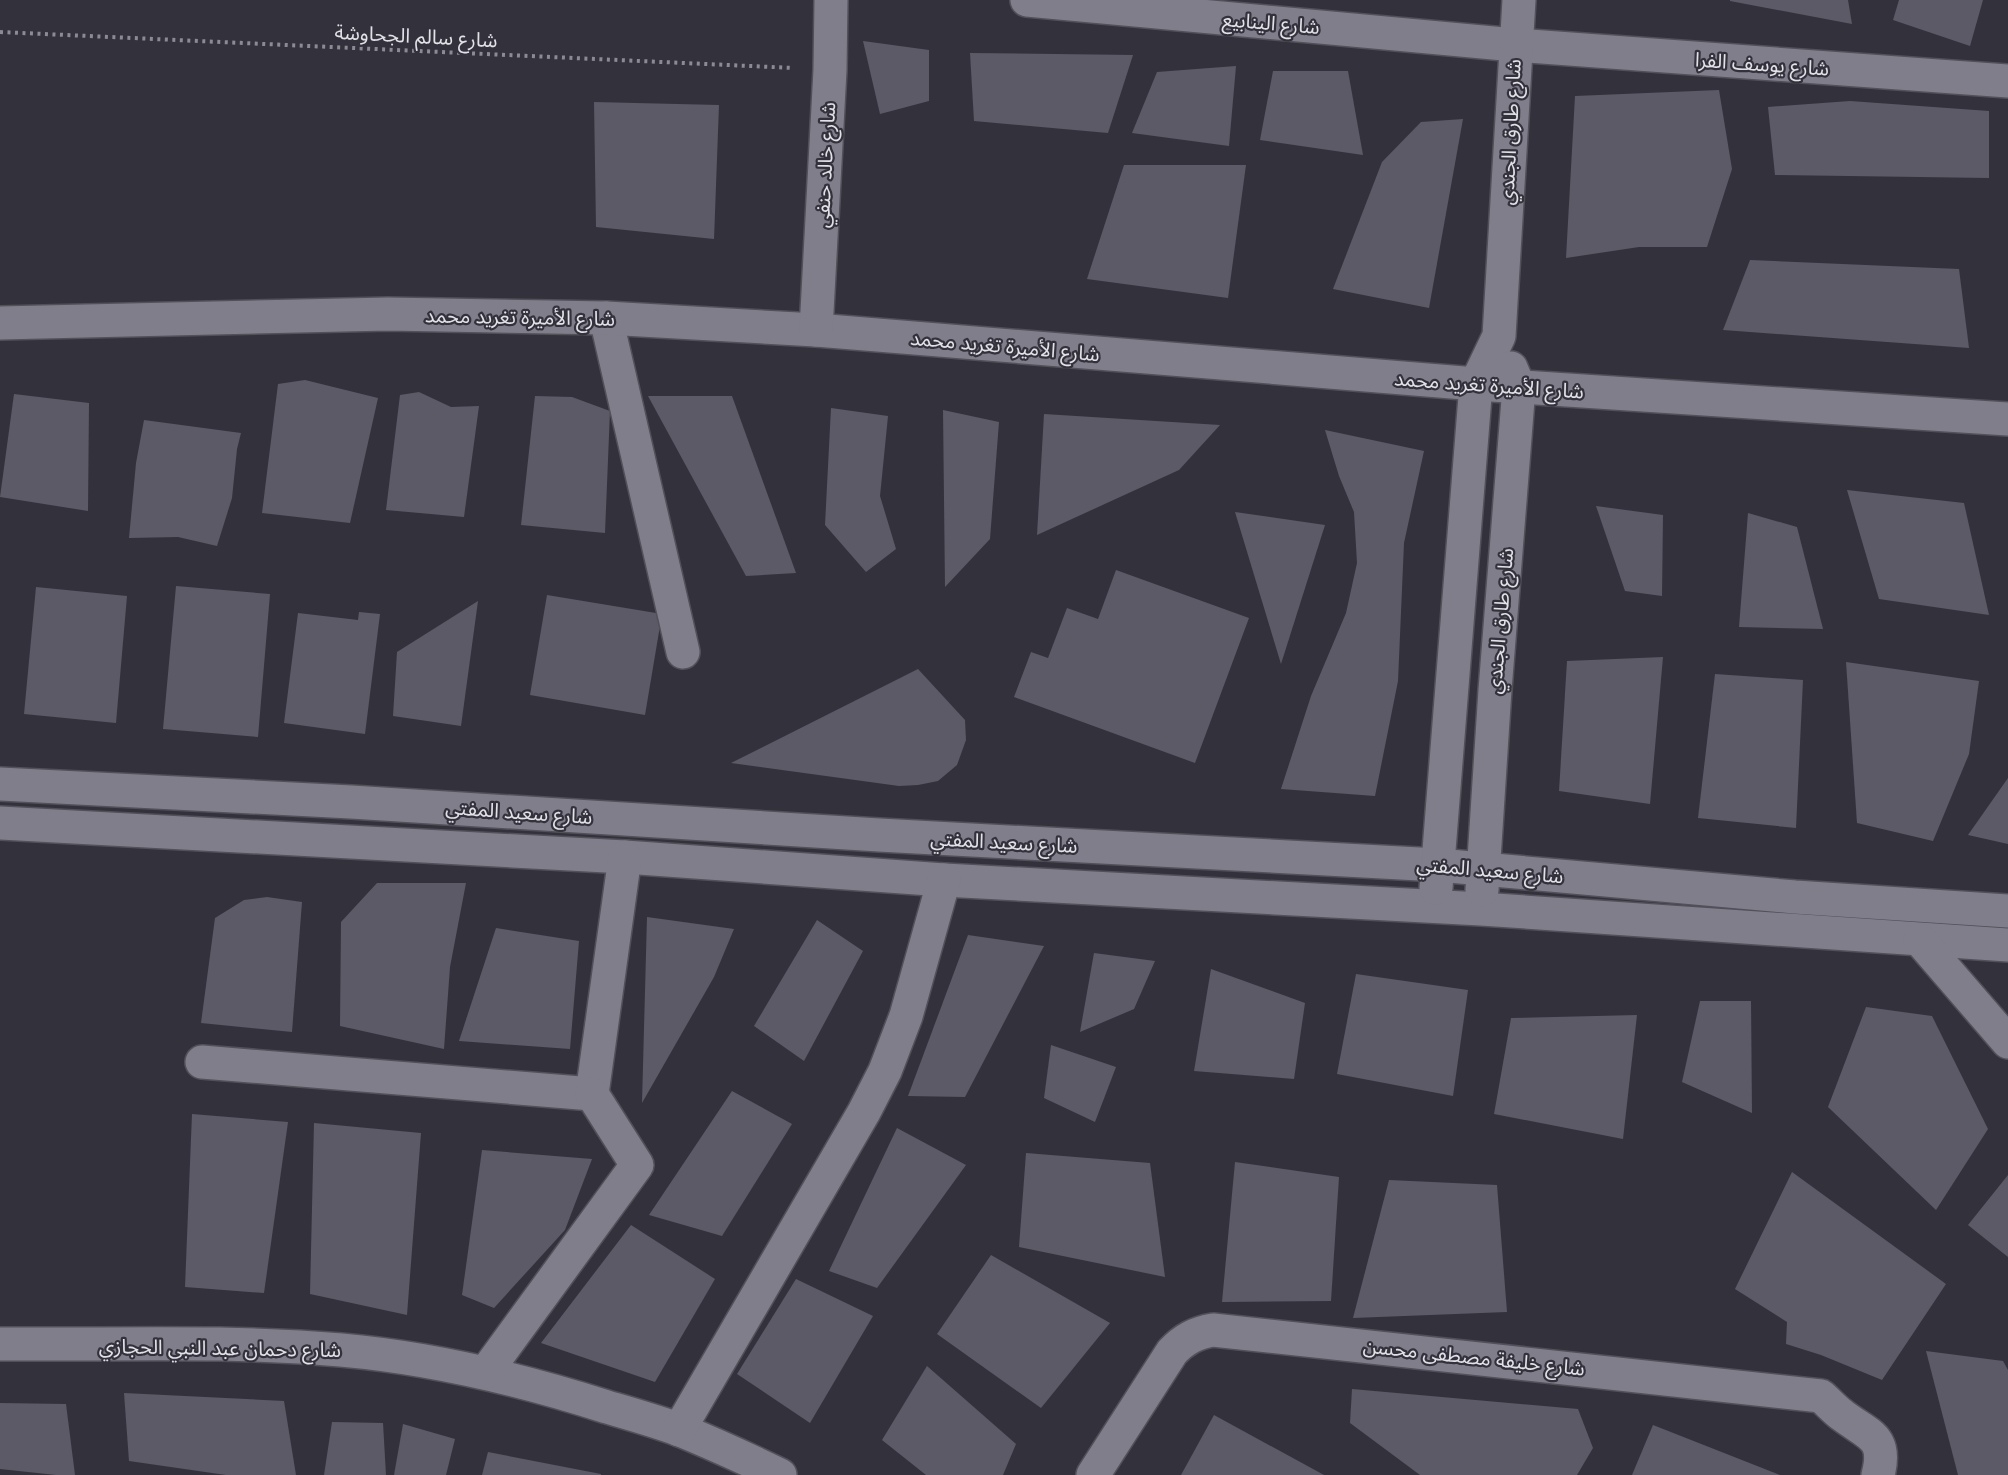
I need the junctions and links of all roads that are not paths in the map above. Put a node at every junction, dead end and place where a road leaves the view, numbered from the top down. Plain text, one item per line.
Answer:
1 (831, 0) edge
2 (1027, 0) edge
3 (1519, 0) edge
4 (1515, 45) junction
5 (2008, 81) edge
6 (606, 318) junction
7 (0, 323) edge
8 (816, 330) junction
9 (1499, 336) junction
10 (1476, 384) junction
11 (1519, 387) junction
12 (2008, 419) edge
13 (683, 652) dead end
14 (1452, 686) junction
15 (1494, 690) junction
16 (0, 784) edge
17 (0, 823) edge
18 (626, 857) junction
19 (1438, 865) junction
20 (1483, 869) junction
21 (944, 880) junction
22 (1435, 907) junction
23 (1481, 909) junction
24 (2008, 911) edge
25 (1920, 940) junction
26 (2008, 945) edge
27 (2008, 1042) edge
28 (202, 1062) dead end
29 (592, 1094) junction
30 (0, 1344) edge
31 (486, 1372) junction
32 (679, 1430) junction
33 (780, 1475) edge
34 (1093, 1475) edge
35 (1878, 1475) edge

1 - 8 street, شارع خالد حنفي
2 - 4 street, شارع الينابيع
3 - 4 street, شارع طارق الجندي
4 - 5 street, شارع يوسف الفرا
4 - 9 street, شارع طارق الجندي
6 - 7 street, شارع الأميرة تغريد محمد
6 - 8 street, شارع الأميرة تغريد محمد
6 - 13 street
8 - 10 street, شارع الأميرة تغريد محمد
9 - 10 street, شارع طارق الجندي
9 - 11 street, شارع طارق الجندي
10 - 11 street, شارع الأميرة تغريد محمد
10 - 14 street, شارع طارق الجندي
11 - 12 street, شارع الأميرة تغريد محمد
11 - 15 street, شارع طارق الجندي
14 - 15 street
14 - 19 street, شارع طارق الجندي
15 - 20 street, شارع طارق الجندي
16 - 19 street, شارع سعيد المفتي
17 - 18 street, شارع سعيد المفتي
18 - 21 street, شارع سعيد المفتي
18 - 29 street
19 - 20 street, شارع سعيد المفتي
19 - 22 street, شارع طارق الجندي
20 - 23 street, شارع طارق الجندي
20 - 24 street, شارع سعيد المفتي
21 - 22 street, شارع سعيد المفتي
21 - 32 street
22 - 23 street, شارع سعيد المفتي
23 - 25 street, شارع سعيد المفتي
25 - 26 street, شارع سعيد المفتي
25 - 27 street
28 - 29 street
29 - 31 street
30 - 31 street, شارع دحمان عبد النبي الحجازي
31 - 32 street, شارع دحمان عبد النبي الحجازي
32 - 33 street, شارع دحمان عبد النبي الحجازي
34 - 35 street, شارع خليفة مصطفى محسن

